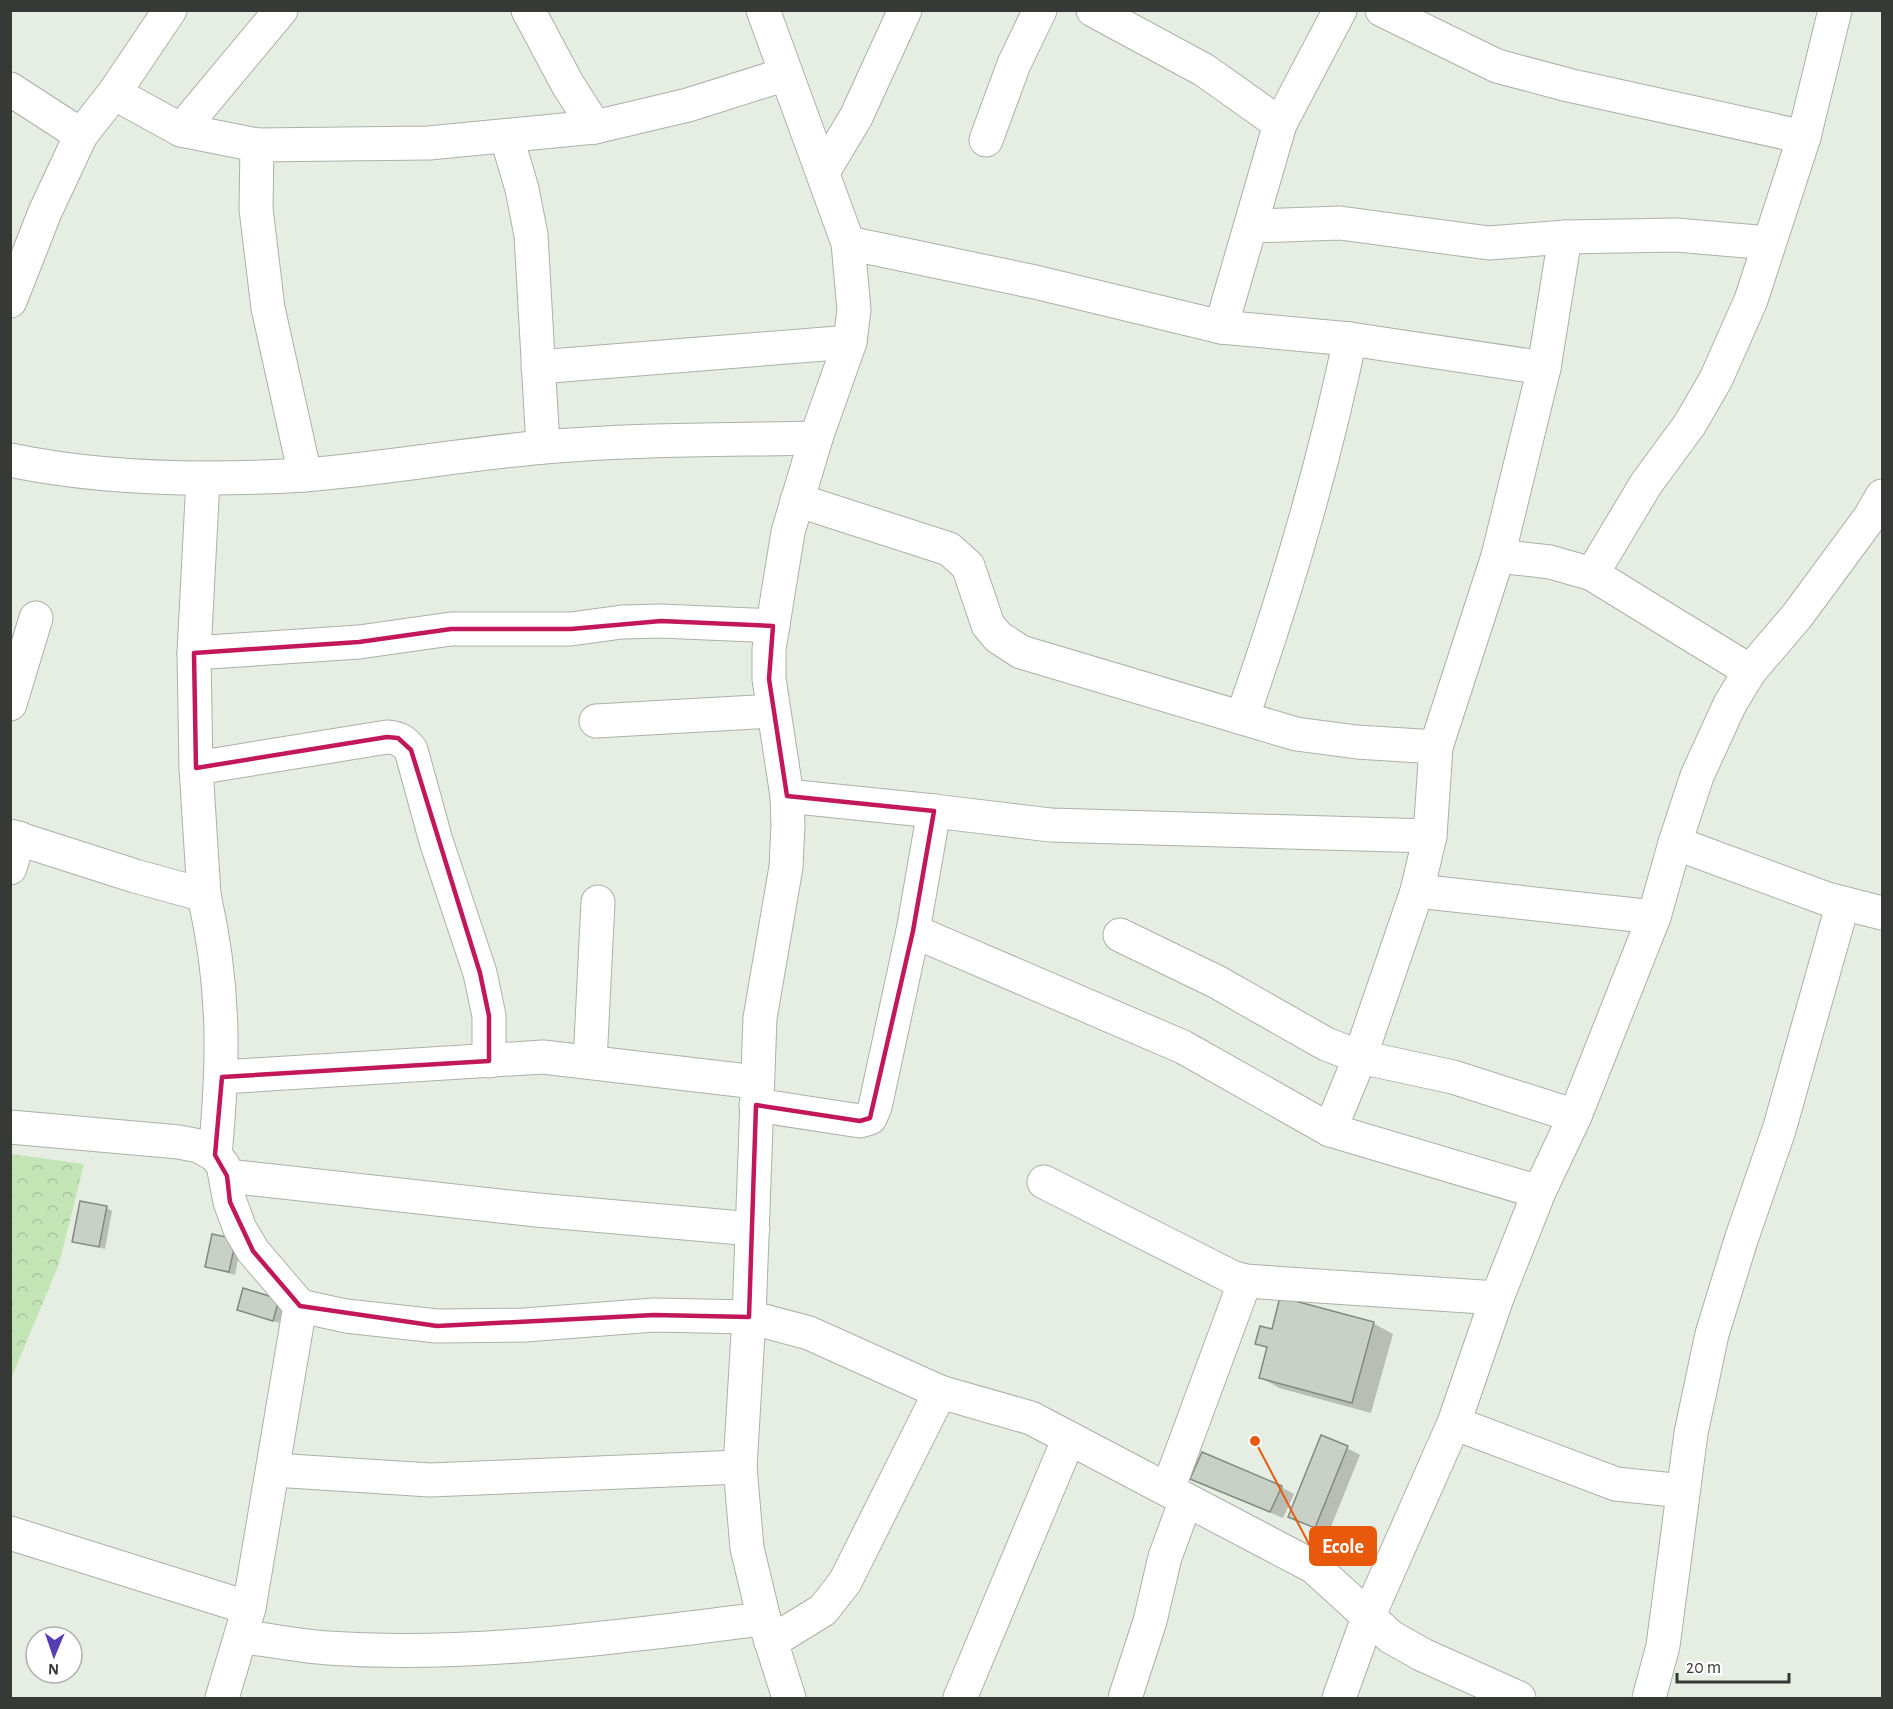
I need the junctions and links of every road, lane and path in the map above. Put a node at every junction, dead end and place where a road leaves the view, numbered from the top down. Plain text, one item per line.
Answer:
1 (170, 10) edge
2 (281, 10) edge
3 (528, 10) edge
4 (763, 10) edge
5 (905, 10) edge
6 (1040, 10) edge
7 (1093, 10) edge
8 (1340, 10) edge
9 (1382, 10) edge
10 (1835, 10) edge
11 (786, 74) junction
12 (10, 89) edge
13 (114, 93) junction
14 (1280, 124) junction
15 (595, 127) junction
16 (181, 130) junction
17 (81, 135) junction
18 (1804, 137) junction
19 (507, 138) junction
20 (986, 140) dead end
21 (257, 145) junction
22 (823, 172) junction
23 (1252, 226) junction
24 (1564, 237) junction
25 (848, 243) junction
26 (1769, 243) junction
27 (10, 301) edge
28 (1221, 327) junction
29 (1350, 339) junction
30 (850, 342) junction
31 (538, 367) junction
32 (1544, 368) junction
33 (816, 438) junction
34 (543, 447) junction
35 (10, 460) edge
36 (305, 475) junction
37 (203, 479) junction
38 (1882, 496) edge
39 (797, 500) junction
40 (1498, 556) junction
41 (1592, 574) junction
42 (36, 618) dead end
43 (773, 626) junction
44 (194, 653) junction
45 (1750, 671) junction
46 (10, 704) edge
47 (773, 711) junction
48 (1242, 718) junction
49 (596, 721) dead end
50 (1436, 747) junction
51 (196, 768) junction
52 (787, 796) junction
53 (934, 811) junction
54 (1430, 836) junction
55 (1675, 843) junction
56 (13, 847) edge
57 (1417, 891) junction
58 (204, 895) junction
59 (598, 902) dead end
60 (1843, 903) junction
61 (1882, 913) edge
62 (1654, 917) junction
63 (913, 931) junction
64 (1120, 935) dead end
65 (1360, 1057) junction
66 (489, 1060) junction
67 (590, 1062) junction
68 (222, 1077) junction
69 (756, 1093) junction
70 (1575, 1116) junction
71 (10, 1127) edge
72 (1330, 1130) junction
73 (221, 1166) junction
74 (1044, 1182) dead end
75 (1539, 1192) junction
76 (753, 1229) junction
77 (1245, 1281) junction
78 (1497, 1298) junction
79 (300, 1306) junction
80 (749, 1317) junction
81 (940, 1392) junction
82 (1454, 1423) junction
83 (1069, 1438) junction
84 (740, 1467) junction
85 (274, 1470) junction
86 (1683, 1491) junction
87 (1177, 1495) junction
88 (10, 1533) edge
89 (1369, 1615) junction
90 (246, 1623) junction
91 (767, 1630) junction
92 (222, 1698) edge
93 (789, 1698) edge
94 (960, 1698) edge
95 (1125, 1698) edge
96 (1339, 1698) edge
97 (1519, 1698) edge
98 (1649, 1698) edge

1 - 13 street
2 - 16 street
3 - 15 street
4 - 11 street
5 - 22 street
6 - 20 street
7 - 14 street
8 - 14 street
9 - 18 street
10 - 18 street
11 - 15 street
11 - 22 street
12 - 17 street
13 - 16 street
13 - 17 street
14 - 23 street
15 - 19 street
16 - 21 street
17 - 27 street
18 - 26 street
19 - 21 street
19 - 31 street
21 - 36 street
22 - 25 street
23 - 24 street
23 - 28 street
24 - 26 street
24 - 32 street
25 - 28 street
25 - 30 street
26 - 41 street
28 - 29 street
29 - 32 street
29 - 48 street
30 - 31 street
30 - 33 street
31 - 34 street
32 - 40 street
33 - 34 street
33 - 39 street
34 - 36 street
35 - 37 street
36 - 37 street
37 - 44 street
38 - 45 street
39 - 43 street
39 - 48 street
40 - 41 street
40 - 50 street
41 - 45 street
42 - 46 street
43 - 44 street
43 - 47 street
44 - 51 street
45 - 55 street
47 - 49 street
47 - 52 street
48 - 50 street
50 - 54 street
51 - 58 street
51 - 66 street
52 - 53 street
52 - 69 street
53 - 54 street
53 - 63 street
54 - 57 street
55 - 60 street
55 - 62 street
56 - 58 street
57 - 62 street
57 - 65 street
58 - 68 street
59 - 67 street
60 - 61 street
60 - 86 street
62 - 70 street
63 - 69 street
63 - 72 street
64 - 65 street
65 - 70 street
65 - 72 street
66 - 67 street
66 - 68 street
67 - 69 street
68 - 73 street
69 - 76 street
70 - 75 street
71 - 73 street
72 - 75 street
73 - 76 street
73 - 79 street
74 - 77 street
75 - 78 street
76 - 80 street
77 - 78 street
77 - 87 street
78 - 82 street
79 - 80 street
79 - 85 street
80 - 81 street
80 - 84 street
81 - 83 street
81 - 91 street
82 - 86 street
82 - 89 street
83 - 87 street
83 - 94 street
84 - 85 street
84 - 91 street
85 - 90 street
86 - 98 street
87 - 89 street
87 - 95 street
88 - 90 street
89 - 96 street
89 - 97 street
90 - 91 street
90 - 92 street
91 - 93 street

